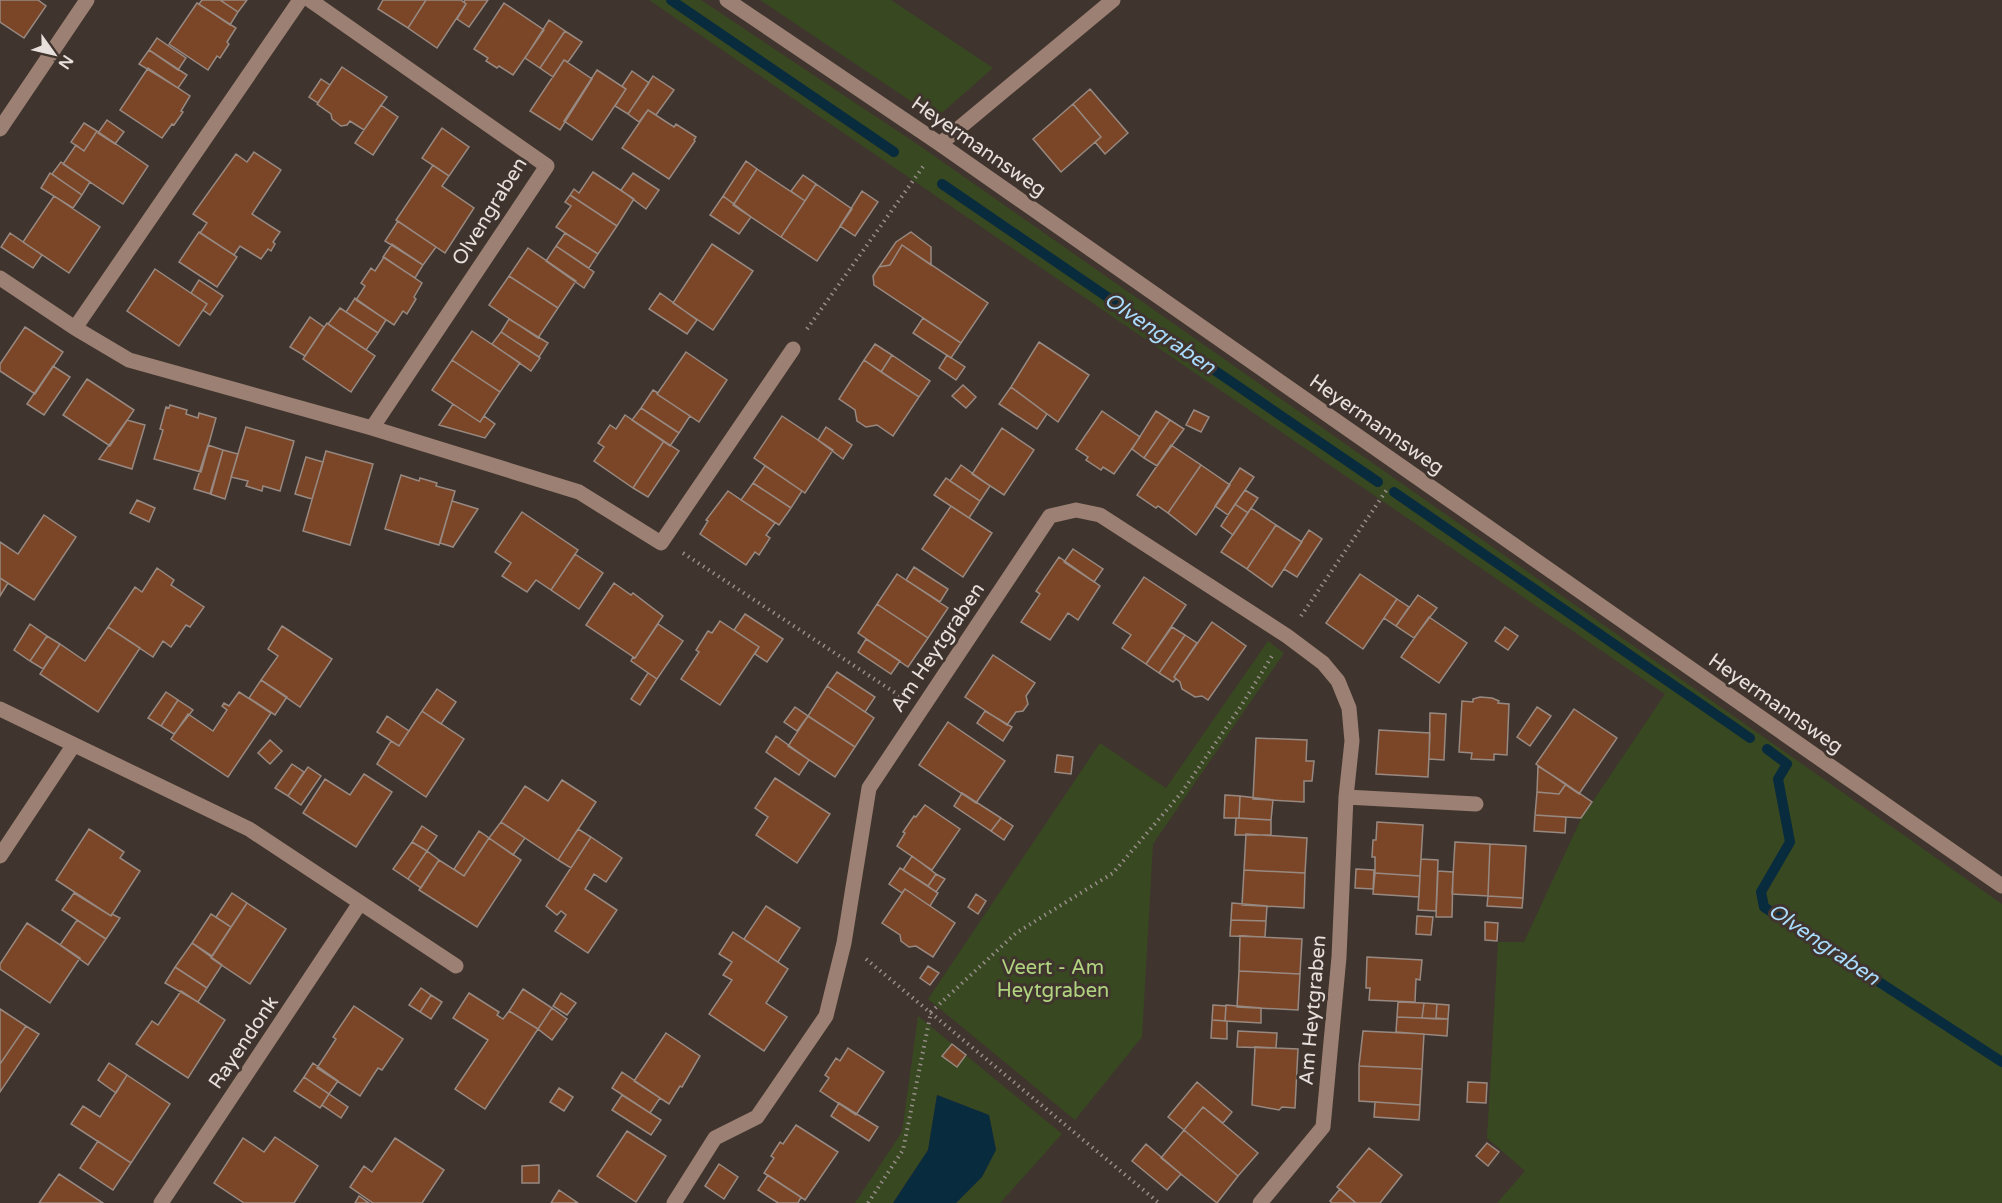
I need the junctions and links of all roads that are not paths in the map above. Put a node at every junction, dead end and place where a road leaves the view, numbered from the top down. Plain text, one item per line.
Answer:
1 (87, 0) edge
2 (300, 0) edge
3 (310, 0) edge
4 (727, 0) edge
5 (1113, 0) edge
6 (0, 129) edge
7 (940, 144) junction
8 (0, 278) edge
9 (75, 328) junction
10 (793, 349) road end
11 (372, 428) junction
12 (0, 709) edge
13 (74, 746) junction
14 (1346, 797) junction
15 (1476, 804) dead end
16 (0, 856) edge
17 (2002, 886) edge
18 (360, 903) junction
19 (456, 966) dead end
20 (161, 1203) edge
21 (674, 1203) edge
22 (1260, 1203) edge

1 - 6 street
2 - 9 street
3 - 11 street, Olvengraben
4 - 7 street, Heyermannsweg
5 - 7 street
7 - 17 street, Heyermannsweg
8 - 9 street
9 - 11 street
10 - 11 street
12 - 13 street
13 - 16 street
13 - 18 street
14 - 15 street
14 - 21 street, Am Heytgraben
14 - 22 street, Am Heytgraben
18 - 19 street
18 - 20 street, Rayendonk

